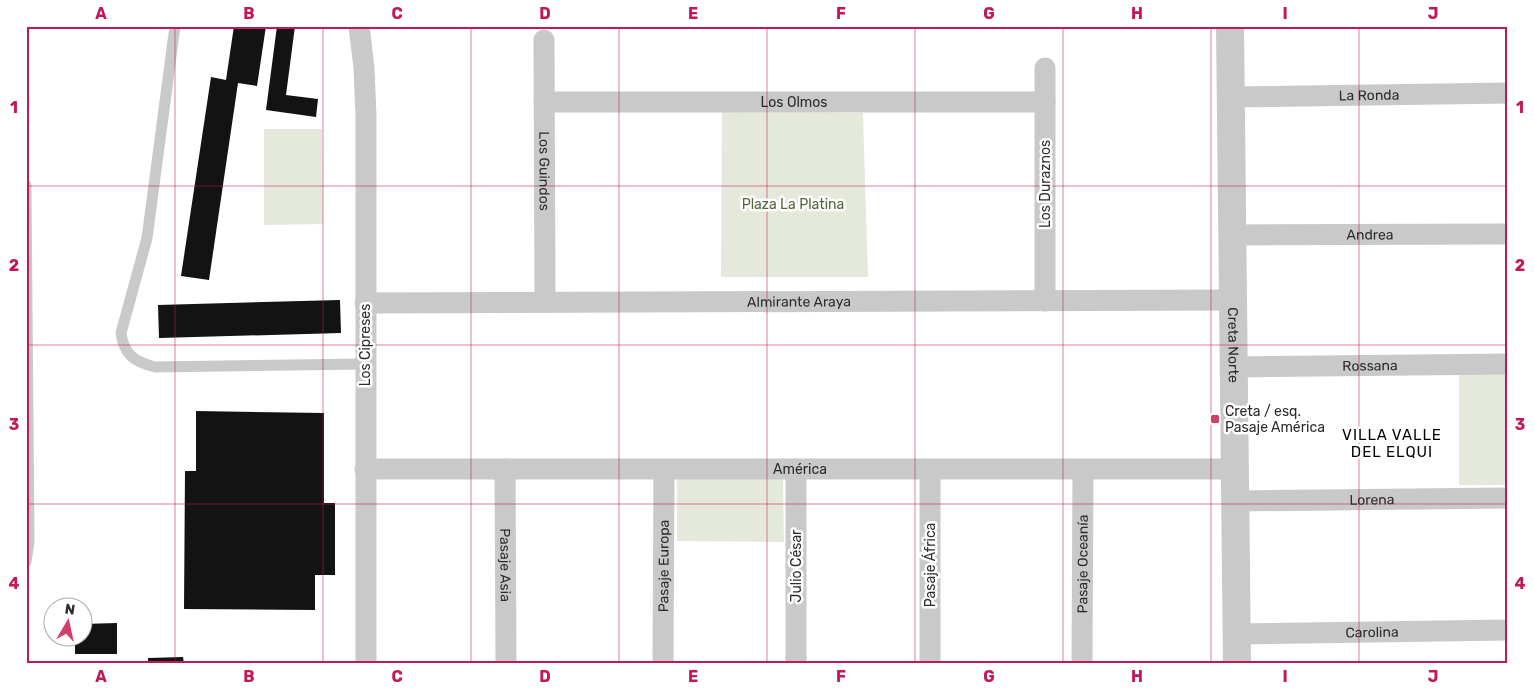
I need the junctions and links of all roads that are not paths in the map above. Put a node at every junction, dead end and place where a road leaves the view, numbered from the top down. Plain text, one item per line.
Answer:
1 (175, 26) edge
2 (358, 26) edge
3 (1230, 26) edge
4 (544, 40) dead end
5 (1045, 68) dead end
6 (1508, 93) edge
7 (1230, 97) junction
8 (544, 102) junction
9 (1045, 102) junction
10 (26, 185) edge
11 (1508, 234) edge
12 (1232, 235) junction
13 (1233, 300) junction
14 (1045, 301) junction
15 (544, 302) junction
16 (365, 303) junction
17 (365, 364) junction
18 (1508, 364) edge
19 (1234, 368) junction
20 (365, 469) junction
21 (505, 469) junction
22 (664, 469) junction
23 (796, 469) junction
24 (930, 469) junction
25 (1083, 469) junction
26 (1235, 469) junction
27 (1508, 498) edge
28 (1236, 501) junction
29 (26, 562) edge
30 (1508, 630) edge
31 (1237, 634) junction
32 (1082, 660) dead end
33 (506, 662) dead end
34 (930, 662) dead end
35 (366, 664) edge
36 (663, 664) edge
37 (796, 664) edge
38 (1238, 664) edge

1 - 17 lane
2 - 16 street, Los Cipreses
3 - 7 street, Creta Norte
4 - 8 street, Los Guindos
5 - 9 street, Los Duraznos
6 - 7 street, La Ronda
7 - 12 street, Creta Norte
8 - 9 street, Los Olmos
8 - 15 street, Los Guindos
9 - 14 street, Los Duraznos
10 - 29 lane
11 - 12 street, Andrea
12 - 13 street, Creta Norte
13 - 14 street, Almirante Araya
13 - 19 street, Creta Norte
14 - 15 street, Almirante Araya
15 - 16 street, Almirante Araya
16 - 17 street, Los Cipreses
17 - 20 street, Los Cipreses
18 - 19 street, Rossana
19 - 26 street, Creta Norte
20 - 21 street, América
20 - 35 street, Los Cipreses
21 - 22 street, América
21 - 33 street, Pasaje Asia
22 - 23 street, América
22 - 36 street, Pasaje Europa
23 - 24 street, América
23 - 37 street, Julio César
24 - 25 street, América
24 - 34 street, Pasaje África
25 - 26 street, América
25 - 32 street, Pasaje Oceanía
26 - 28 street, Creta Norte
27 - 28 street, Lorena
28 - 31 street, Creta Norte
30 - 31 street, Carolina
31 - 38 street, Creta Norte

